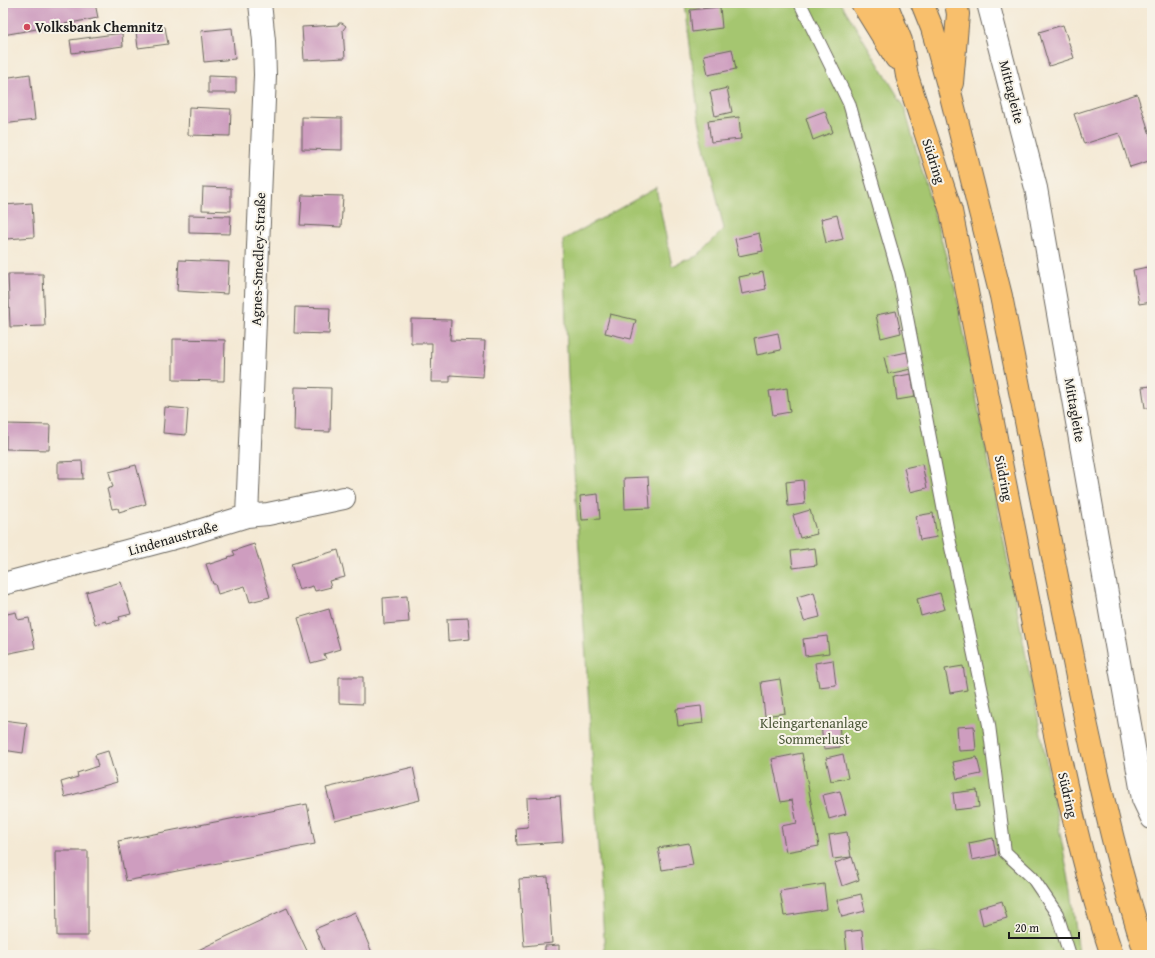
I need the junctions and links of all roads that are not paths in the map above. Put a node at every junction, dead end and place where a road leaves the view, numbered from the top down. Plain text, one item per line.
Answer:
1 (260, 3) edge
2 (800, 3) edge
3 (862, 3) edge
4 (886, 3) edge
5 (922, 3) edge
6 (956, 3) edge
7 (988, 3) edge
8 (907, 76) junction
9 (951, 96) junction
10 (344, 498) dead end
11 (247, 516) junction
12 (3, 584) edge
13 (1152, 818) edge
14 (1070, 955) edge
15 (1112, 955) edge
16 (1146, 955) edge

1 - 11 street, Agnes-Smedley-Straße
2 - 14 lane
3 - 8 main road
4 - 8 main road, Südring
5 - 9 main road
6 - 9 main road
7 - 13 street, Mittagleite
8 - 15 main road, Südring
9 - 16 main road
10 - 11 street, Lindenaustraße
11 - 12 street, Lindenaustraße

